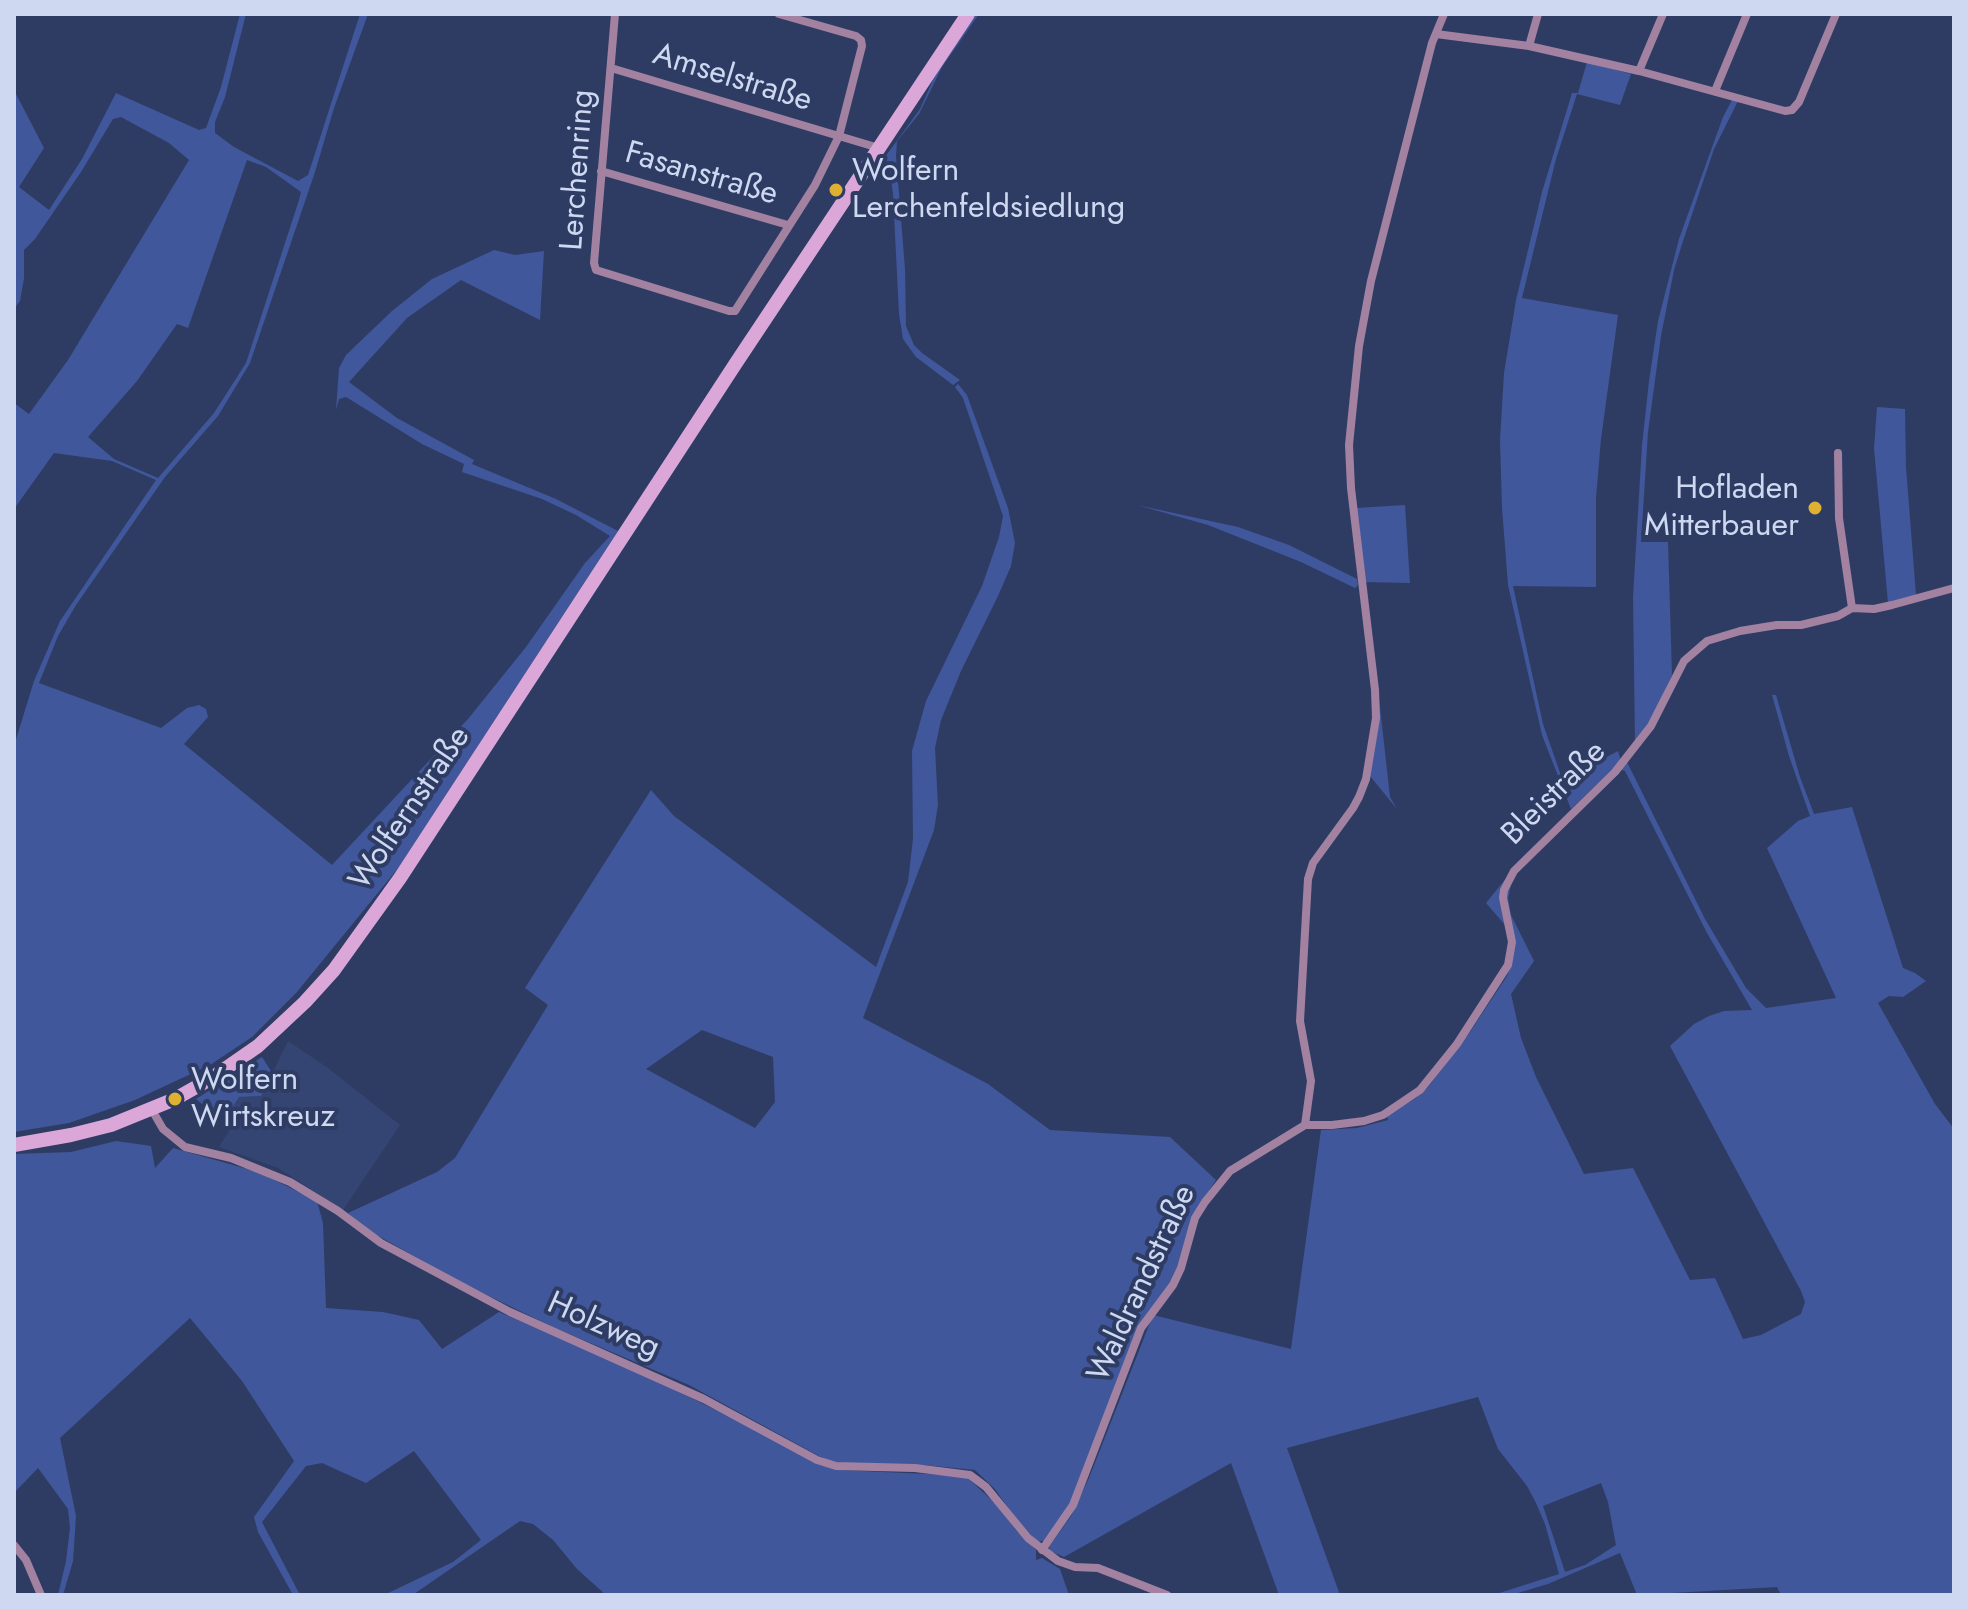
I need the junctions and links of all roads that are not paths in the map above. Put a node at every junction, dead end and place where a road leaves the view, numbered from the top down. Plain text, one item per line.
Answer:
1 (615, 14) edge
2 (779, 14) edge
3 (968, 14) edge
4 (1444, 14) edge
5 (1538, 14) edge
6 (1663, 14) edge
7 (1747, 14) edge
8 (1836, 14) edge
9 (1436, 34) junction
10 (1529, 46) junction
11 (611, 68) junction
12 (1639, 71) junction
13 (1715, 91) junction
14 (839, 136) junction
15 (880, 149) junction
16 (601, 171) junction
17 (788, 225) junction
18 (1838, 453) dead end
19 (1954, 588) edge
20 (1852, 608) junction
21 (152, 1110) junction
22 (1305, 1125) junction
23 (14, 1145) edge
24 (14, 1545) edge
25 (1042, 1550) junction
26 (41, 1595) edge
27 (1167, 1595) edge

1 - 11 street, Lerchenring
2 - 14 street, Lerchenring
3 - 15 main road, Wolfernstraße
4 - 9 street
5 - 10 street
6 - 12 street
7 - 13 street
8 - 13 street
9 - 10 street
9 - 22 street
10 - 12 street
11 - 14 street, Amselstraße
11 - 16 street, Lerchenring
12 - 13 street
14 - 15 street
14 - 17 street, Lerchenring
15 - 21 main road, Wolfernstraße
16 - 17 street, Fasanstraße
16 - 17 street, Lerchenring
18 - 20 street
19 - 20 street
20 - 22 street, Bleistraße
21 - 23 main road, Wolfernstraße
21 - 25 street, Holzweg
22 - 25 street, Waldrandstraße
24 - 26 street
25 - 27 street, Holzweg

